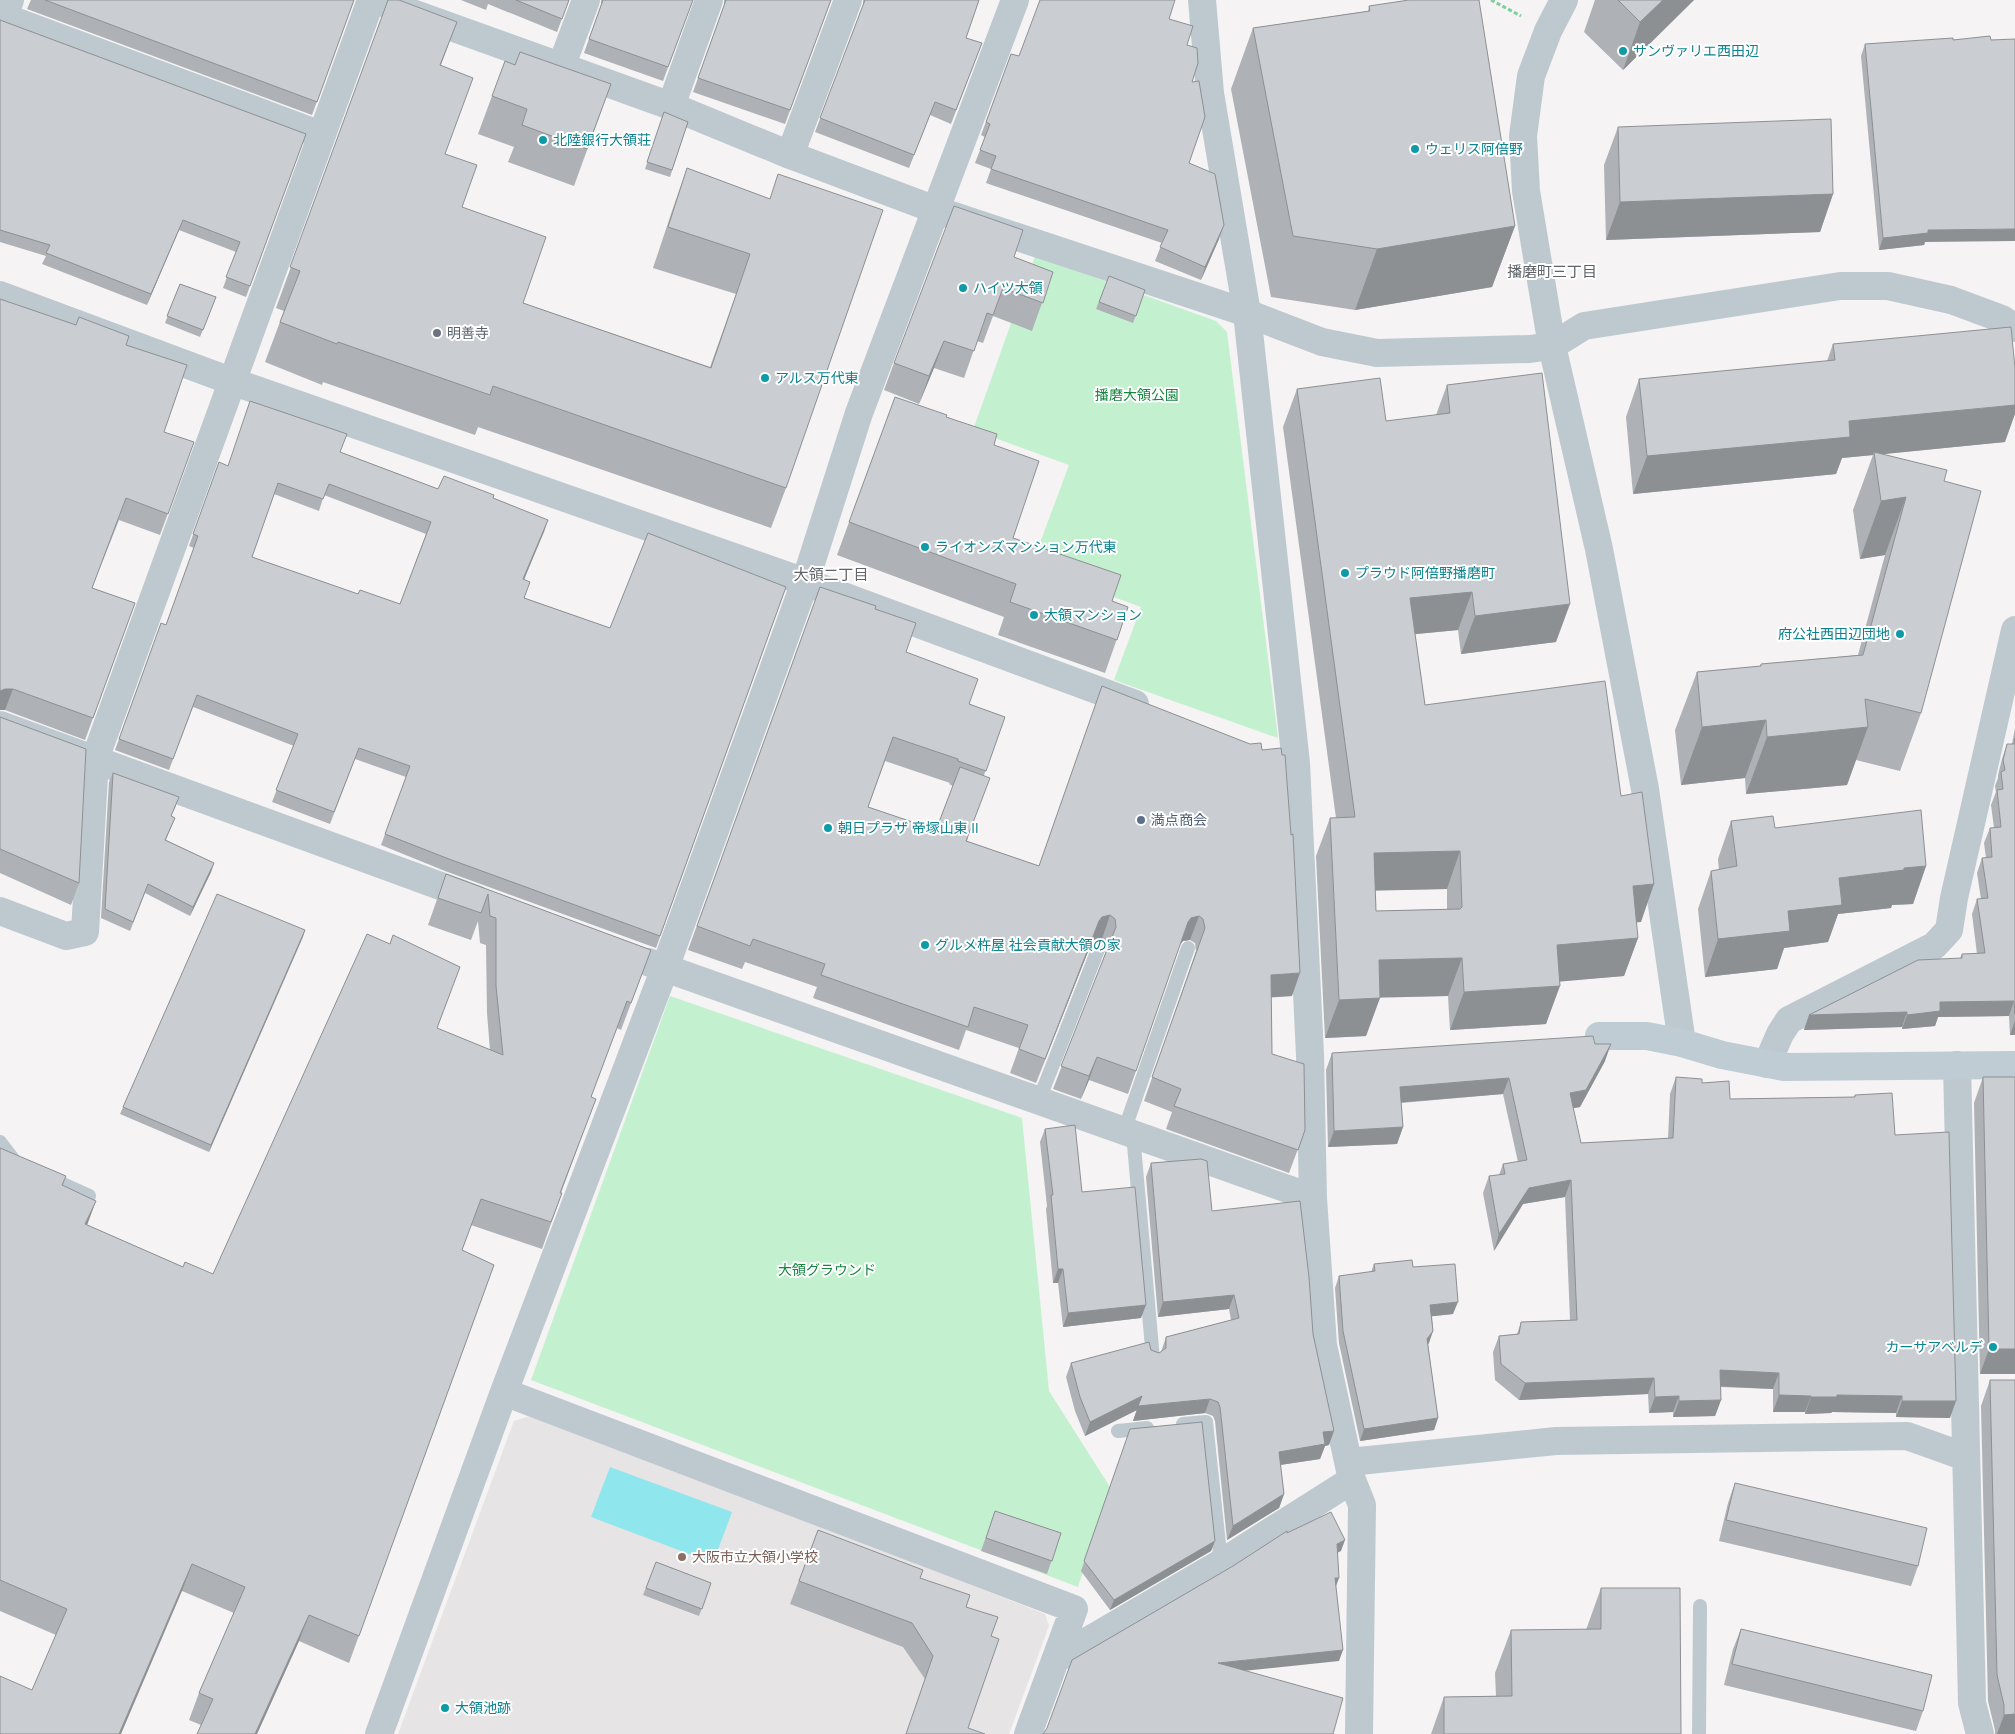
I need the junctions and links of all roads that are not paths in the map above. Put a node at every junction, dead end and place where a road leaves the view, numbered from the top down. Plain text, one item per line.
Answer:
1 (10, 0) edge
2 (371, 0) edge
3 (376, 0) edge
4 (586, 0) edge
5 (709, 0) edge
6 (848, 0) edge
7 (1015, 0) edge
8 (1202, 0) edge
9 (1564, 0) edge
10 (561, 67) junction
11 (672, 106) junction
12 (321, 135) junction
13 (790, 155) junction
14 (936, 210) junction
15 (0, 295) edge
16 (1247, 312) junction
17 (2015, 328) edge
18 (1552, 346) junction
19 (231, 381) junction
20 (804, 582) junction
21 (2015, 630) edge
22 (1157, 712) edge
23 (0, 726) edge
24 (1268, 753) edge
25 (94, 760) junction
26 (1296, 763) junction
27 (497, 907) edge
28 (0, 911) edge
29 (1099, 947) edge
30 (1188, 948) edge
31 (628, 954) edge
32 (665, 968) junction
33 (1570, 1038) edge
34 (1682, 1043) junction
35 (1339, 1053) edge
36 (1310, 1055) junction
37 (1767, 1064) junction
38 (1957, 1065) junction
39 (2015, 1065) edge
40 (1039, 1100) junction
41 (1128, 1132) junction
42 (0, 1142) edge
43 (89, 1196) edge
44 (1313, 1198) junction
45 (1153, 1360) edge
46 (504, 1392) junction
47 (1118, 1431) dead end
48 (1966, 1457) junction
49 (1350, 1471) junction
50 (1221, 1562) junction
51 (1700, 1606) dead end
52 (1055, 1660) junction
53 (379, 1734) edge
54 (1028, 1734) edge
55 (1359, 1734) edge
56 (1700, 1734) edge
57 (1980, 1734) edge

1 - 12 street
2 - 12 street
3 - 10 street
4 - 10 street
5 - 11 street
6 - 13 street
7 - 14 street
8 - 16 street
9 - 18 street
10 - 11 street
11 - 13 street
12 - 19 street
13 - 14 street
14 - 16 street
14 - 20 street
15 - 19 street
16 - 18 street
16 - 26 street
17 - 18 street
18 - 34 street
19 - 20 street
19 - 25 street
20 - 22 street
20 - 32 street
21 - 37 street
23 - 25 street
24 - 26 street
25 - 27 street
25 - 28 street
26 - 36 street
29 - 40 lane
30 - 41 lane
31 - 32 street
32 - 40 street
32 - 46 street
33 - 34 street
34 - 37 street
35 - 36 street
36 - 44 street
37 - 38 street
38 - 39 street
38 - 48 street
40 - 41 street
41 - 44 street
41 - 45 lane
42 - 43 lane
44 - 49 street
46 - 52 street
46 - 53 street
47 - 50 lane
48 - 49 street
48 - 57 street
49 - 50 street
49 - 55 street
50 - 52 street
51 - 56 lane
52 - 54 street

